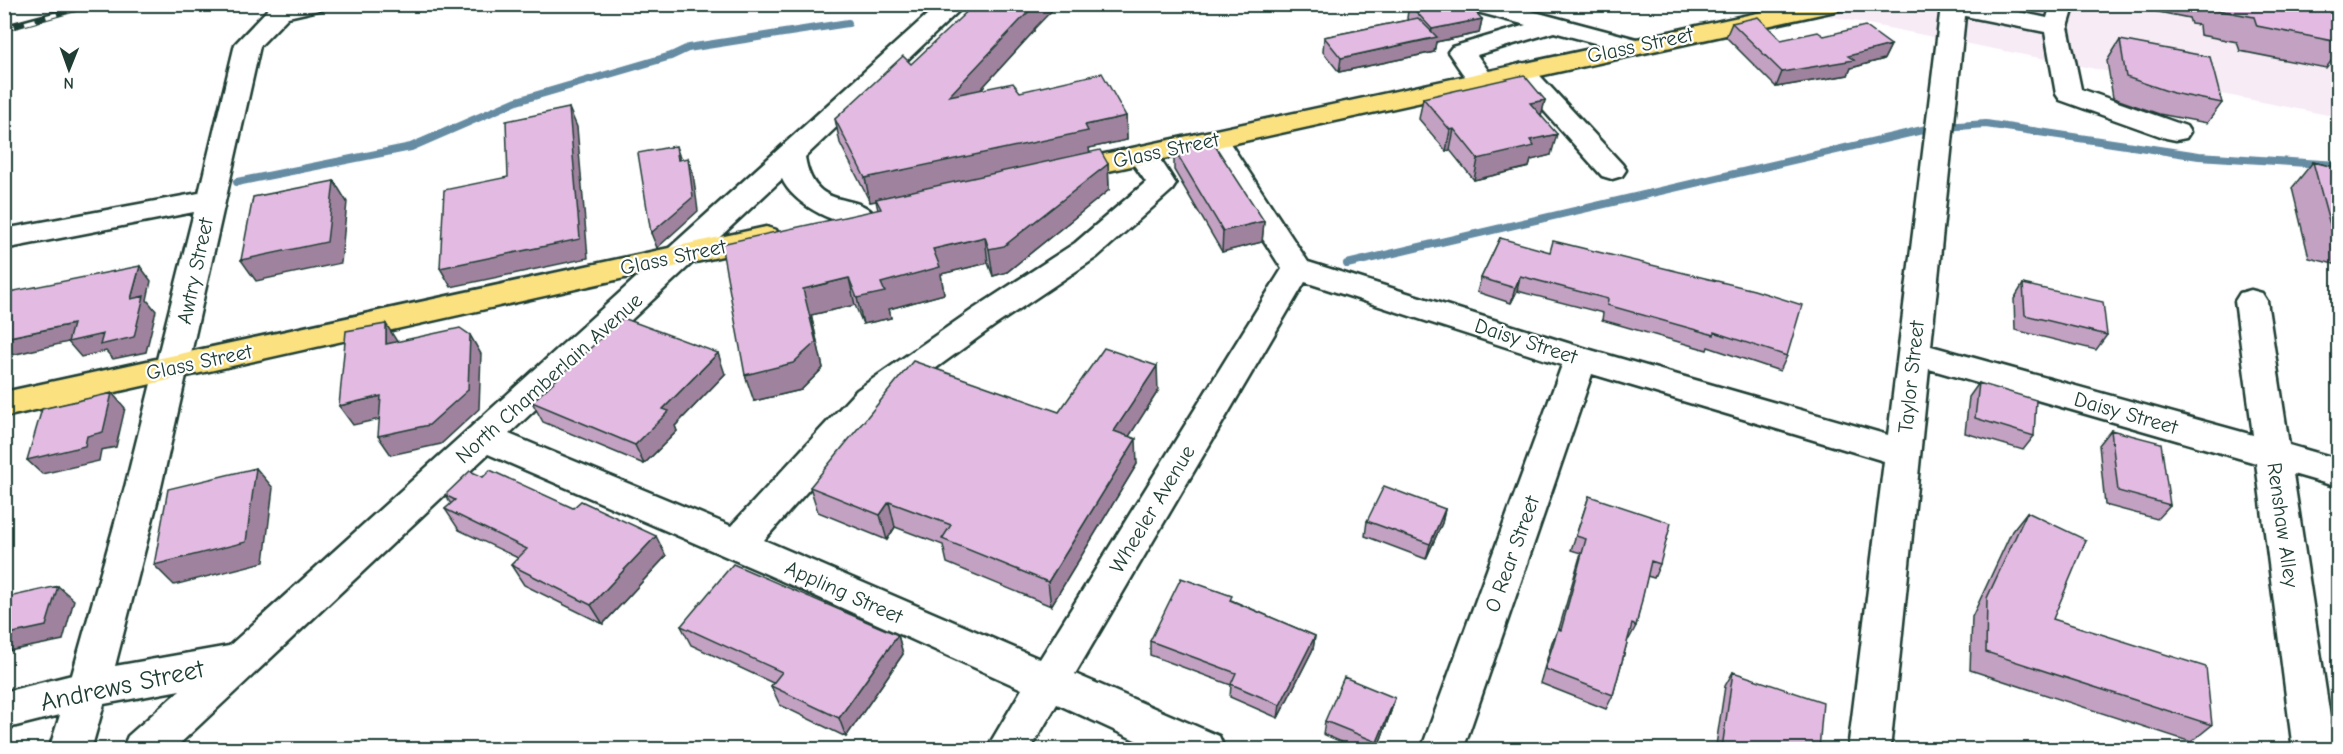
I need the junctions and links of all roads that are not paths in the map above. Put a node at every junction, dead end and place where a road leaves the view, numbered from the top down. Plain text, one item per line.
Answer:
1 (51, 4) edge
2 (314, 4) edge
3 (954, 4) edge
4 (1475, 4) edge
5 (1835, 4) edge
6 (1954, 5) edge
7 (2060, 16) edge
8 (4, 17) edge
9 (1553, 24) junction
10 (1635, 46) junction
11 (1522, 71) junction
12 (1482, 80) junction
13 (2176, 132) dead end
14 (1214, 140) junction
15 (1141, 155) junction
16 (791, 157) junction
17 (1612, 170) dead end
18 (1036, 178) edge
19 (210, 200) junction
20 (872, 214) joint
21 (4, 239) edge
22 (685, 254) junction
23 (1297, 269) junction
24 (2252, 301) dead end
25 (1914, 353) junction
26 (1581, 359) junction
27 (174, 367) junction
28 (4, 405) edge
29 (483, 438) junction
30 (1903, 453) junction
31 (2273, 455) junction
32 (2338, 473) edge
33 (737, 545) junction
34 (240, 661) junction
35 (1048, 682) junction
36 (89, 689) junction
37 (4, 711) edge
38 (70, 750) edge
39 (143, 750) edge
40 (1007, 750) edge
41 (1204, 750) edge
42 (1442, 750) edge
43 (1869, 750) edge
44 (2314, 750) edge

1 - 8 street
2 - 19 street, Awtry Street
3 - 16 street, North Chamberlain Avenue
4 - 9 street
5 - 10 main road, Glass Street
6 - 7 street
6 - 25 street, Taylor Street
7 - 13 street
9 - 10 street
9 - 12 street
10 - 11 main road, Glass Street
11 - 12 main road, Glass Street
11 - 17 street
12 - 14 main road, Glass Street
14 - 15 main road, Glass Street
14 - 23 street
15 - 18 main road, Glass Street
15 - 33 street
16 - 20 street
16 - 22 street, North Chamberlain Avenue
19 - 21 street
19 - 27 street, Awtry Street
20 - 22 main road, Glass Street
22 - 27 main road, Glass Street
22 - 29 street, North Chamberlain Avenue
23 - 26 street, Daisy Street
23 - 35 street, Wheeler Avenue
24 - 31 street, Renshaw Alley
25 - 30 street, Taylor Street
25 - 31 street, Daisy Street
26 - 30 street, Daisy Street
26 - 42 street, O Rear Street
27 - 28 main road, Glass Street
27 - 36 street, Awtry Street
29 - 33 street, Appling Street
29 - 34 street, North Chamberlain Avenue
30 - 43 street, Taylor Street
31 - 32 street, Daisy Street
31 - 44 street, Renshaw Alley
33 - 35 street, Appling Street
34 - 36 street, Andrews Street
34 - 39 street, North Chamberlain Avenue
35 - 40 street, Wheeler Avenue
35 - 41 street, Appling Street
36 - 37 street, Andrews Street
36 - 38 street, Awtry Street

